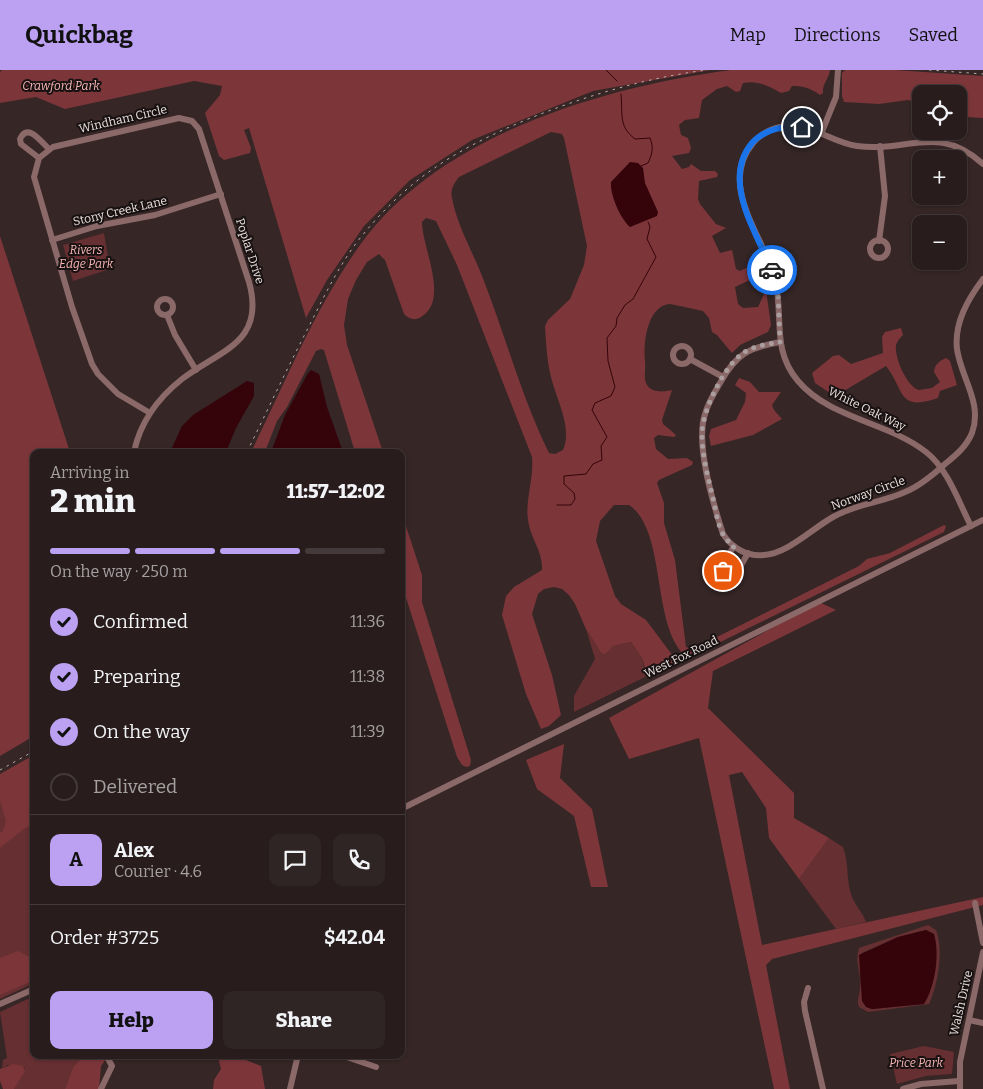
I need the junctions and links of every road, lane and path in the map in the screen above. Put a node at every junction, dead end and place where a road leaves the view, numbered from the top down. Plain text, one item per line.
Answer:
1 (838, 70) edge
2 (200, 129) joint
3 (821, 134) junction
4 (880, 146) junction
5 (49, 150) junction
6 (39, 158) junction
7 (983, 164) edge
8 (221, 194) junction
9 (52, 240) junction
10 (879, 241) dead end
11 (983, 279) edge
12 (167, 315) dead end
13 (780, 342) junction
14 (690, 359) dead end
15 (196, 370) junction
16 (723, 377) junction
17 (150, 413) junction
18 (135, 449) edge
19 (941, 468) junction
20 (983, 520) edge
21 (971, 526) junction
22 (734, 546) junction
23 (748, 554) junction
24 (405, 807) edge
25 (975, 903) dead end
26 (983, 938) edge
27 (983, 943) edge
28 (983, 952) edge
29 (808, 988) dead end
30 (30, 991) edge
31 (0, 1004) edge
32 (968, 1020) junction
33 (983, 1023) edge
34 (108, 1059) edge
35 (297, 1059) edge
36 (353, 1059) edge
37 (376, 1067) dead end
38 (959, 1081) junction
39 (101, 1089) edge
40 (290, 1089) edge
41 (823, 1089) edge
42 (903, 1089) edge
43 (960, 1089) edge

1 - 3 street
2 - 5 street, Windham Circle
2 - 8 street, Poplar Drive
3 - 4 street, White Oak Way
3 - 13 street, White Oak Way
4 - 7 street, White Oak Way
4 - 10 street
5 - 6 street, Windham Circle
5 - 6 street
6 - 9 street
8 - 9 street, Stony Creek Lane
8 - 15 street, Poplar Drive
9 - 17 street
11 - 19 street
12 - 15 street
13 - 16 street
13 - 19 street, White Oak Way
14 - 16 street
15 - 17 street, Poplar Drive
16 - 22 street
17 - 18 street, Poplar Drive
19 - 21 street, White Oak Way
19 - 23 street, Norway Circle
20 - 21 street, West Fox Road
21 - 24 street, West Fox Road
22 - 23 street
22 - 23 street
25 - 26 street
26 - 27 street
28 - 32 street, Walsh Drive
29 - 41 street
30 - 31 street
32 - 33 street
32 - 38 street, Walsh Drive
34 - 39 street
35 - 40 street
36 - 37 street
38 - 42 street
38 - 43 street, Walsh Drive

